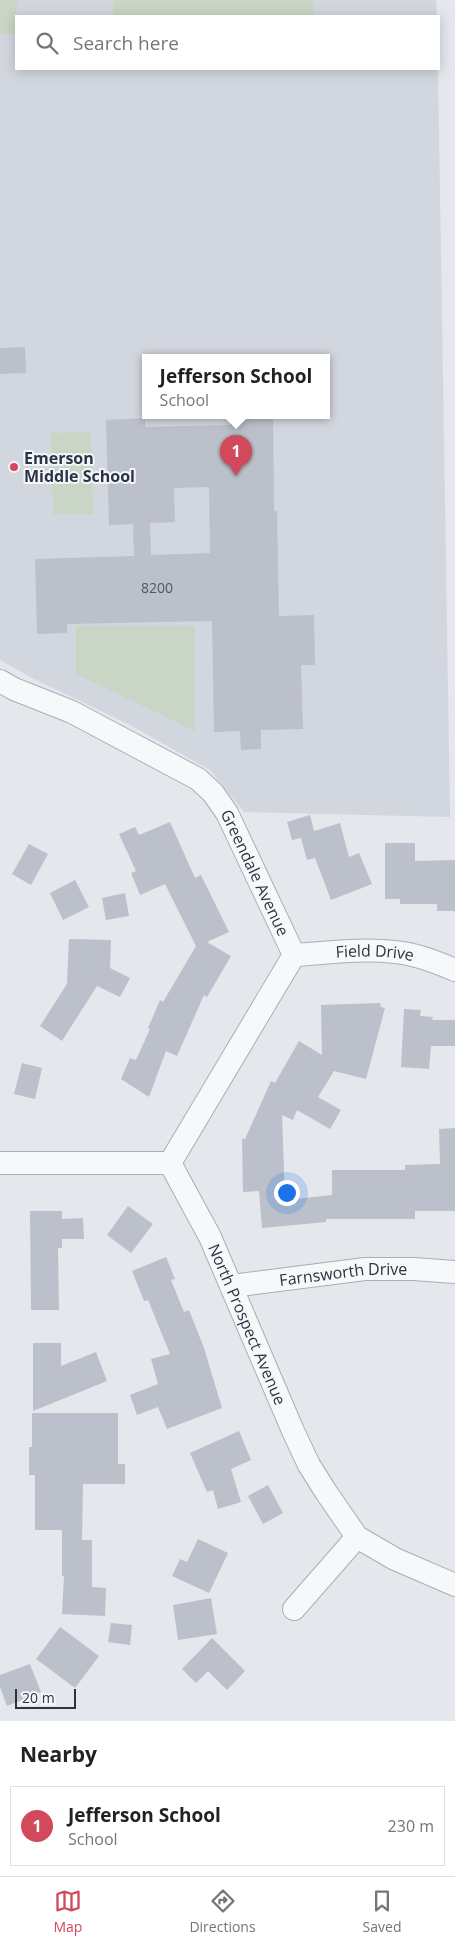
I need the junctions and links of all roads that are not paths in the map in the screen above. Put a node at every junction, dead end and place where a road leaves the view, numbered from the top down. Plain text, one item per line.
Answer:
1 (0, 681) edge
2 (294, 955) junction
3 (455, 970) edge
4 (0, 1163) edge
5 (170, 1163) junction
6 (455, 1272) edge
7 (232, 1286) junction
8 (357, 1537) junction
9 (455, 1585) edge
10 (294, 1609) dead end

1 - 2 street, Greendale Avenue
2 - 3 street, Field Drive
2 - 5 street, Greendale Avenue
4 - 5 street
5 - 7 street, North Prospect Avenue
6 - 7 street, Farnsworth Drive
7 - 8 street, North Prospect Avenue
8 - 9 street, North Prospect Avenue
8 - 10 street

